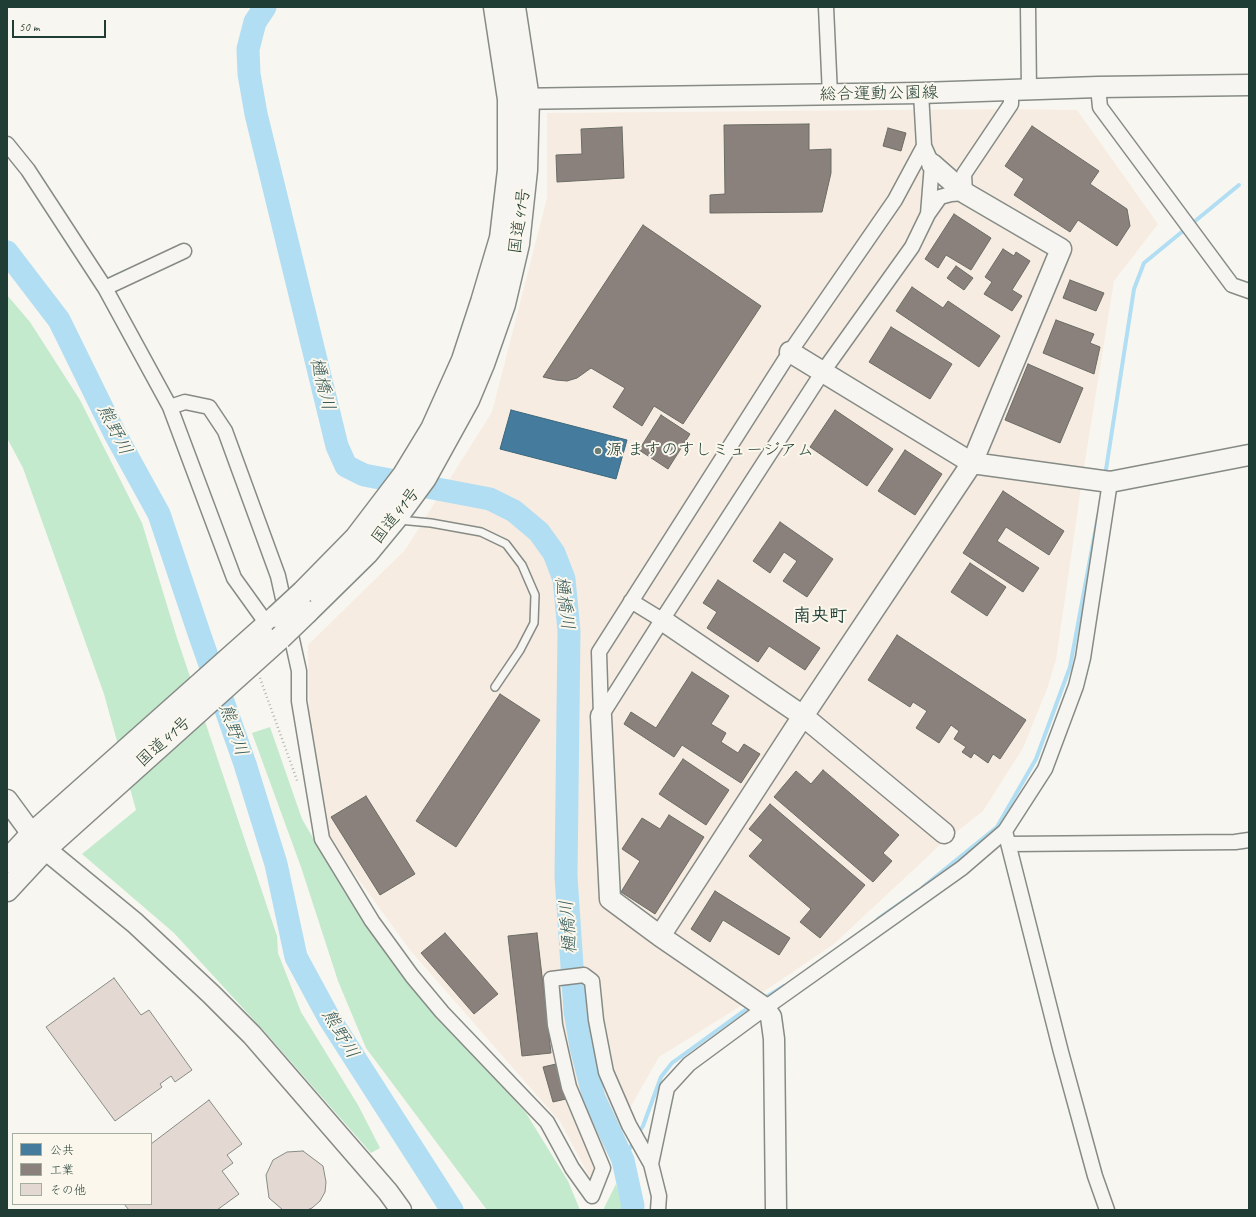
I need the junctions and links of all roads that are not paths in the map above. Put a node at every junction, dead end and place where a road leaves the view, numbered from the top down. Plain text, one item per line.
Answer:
1 (494, 7) edge
2 (514, 7) edge
3 (826, 7) edge
4 (1028, 7) edge
5 (1249, 85) edge
6 (1098, 88) junction
7 (1020, 90) junction
8 (921, 94) junction
9 (830, 95) junction
10 (519, 99) junction
11 (7, 144) edge
12 (924, 146) junction
13 (932, 164) junction
14 (965, 193) junction
15 (928, 214) junction
16 (184, 251) dead end
17 (105, 288) junction
18 (1249, 291) edge
19 (790, 352) junction
20 (822, 373) junction
21 (170, 407) junction
22 (1249, 455) edge
23 (972, 463) junction
24 (1110, 482) junction
25 (395, 519) junction
26 (631, 601) junction
27 (305, 602) junction
28 (662, 620) junction
29 (275, 626) junction
30 (495, 687) dead end
31 (601, 716) junction
32 (803, 716) junction
33 (7, 800) edge
34 (944, 833) dead end
35 (1007, 837) junction
36 (1249, 840) edge
37 (38, 842) junction
38 (7, 861) edge
39 (7, 890) edge
40 (660, 936) junction
41 (765, 1008) junction
42 (651, 1164) junction
43 (401, 1210) edge
44 (658, 1210) edge
45 (776, 1210) edge
46 (1107, 1210) edge

1 - 10 highway, 国道41号
2 - 10 highway, 国道41号
3 - 9 street
4 - 7 street
5 - 6 street, 総合運動公園線
6 - 7 street, 総合運動公園線
6 - 18 street
7 - 8 street, 総合運動公園線
7 - 14 street
8 - 9 street, 総合運動公園線
8 - 12 street
9 - 10 street, 総合運動公園線
10 - 25 highway, 国道41号
10 - 27 highway, 国道41号
11 - 17 street
12 - 13 street
12 - 19 street
13 - 14 street
13 - 15 street
14 - 15 street
14 - 23 street
15 - 20 street
16 - 17 street
17 - 21 street
19 - 20 street
19 - 26 street
20 - 23 street
20 - 28 street
21 - 29 street
21 - 42 street
22 - 24 street
23 - 24 street
23 - 32 street
24 - 35 street
25 - 27 highway, 国道41号
25 - 30 lane
26 - 28 street
26 - 31 street
27 - 29 highway, 国道41号, bridge
28 - 31 street
28 - 32 street
29 - 37 highway, 国道41号
31 - 40 street
32 - 34 street
32 - 40 street
33 - 37 street
35 - 36 street
35 - 41 street
35 - 46 street
37 - 38 highway, 国道41号
37 - 39 highway, 国道41号
37 - 43 street
40 - 41 street
41 - 42 street
41 - 45 street
42 - 44 street

